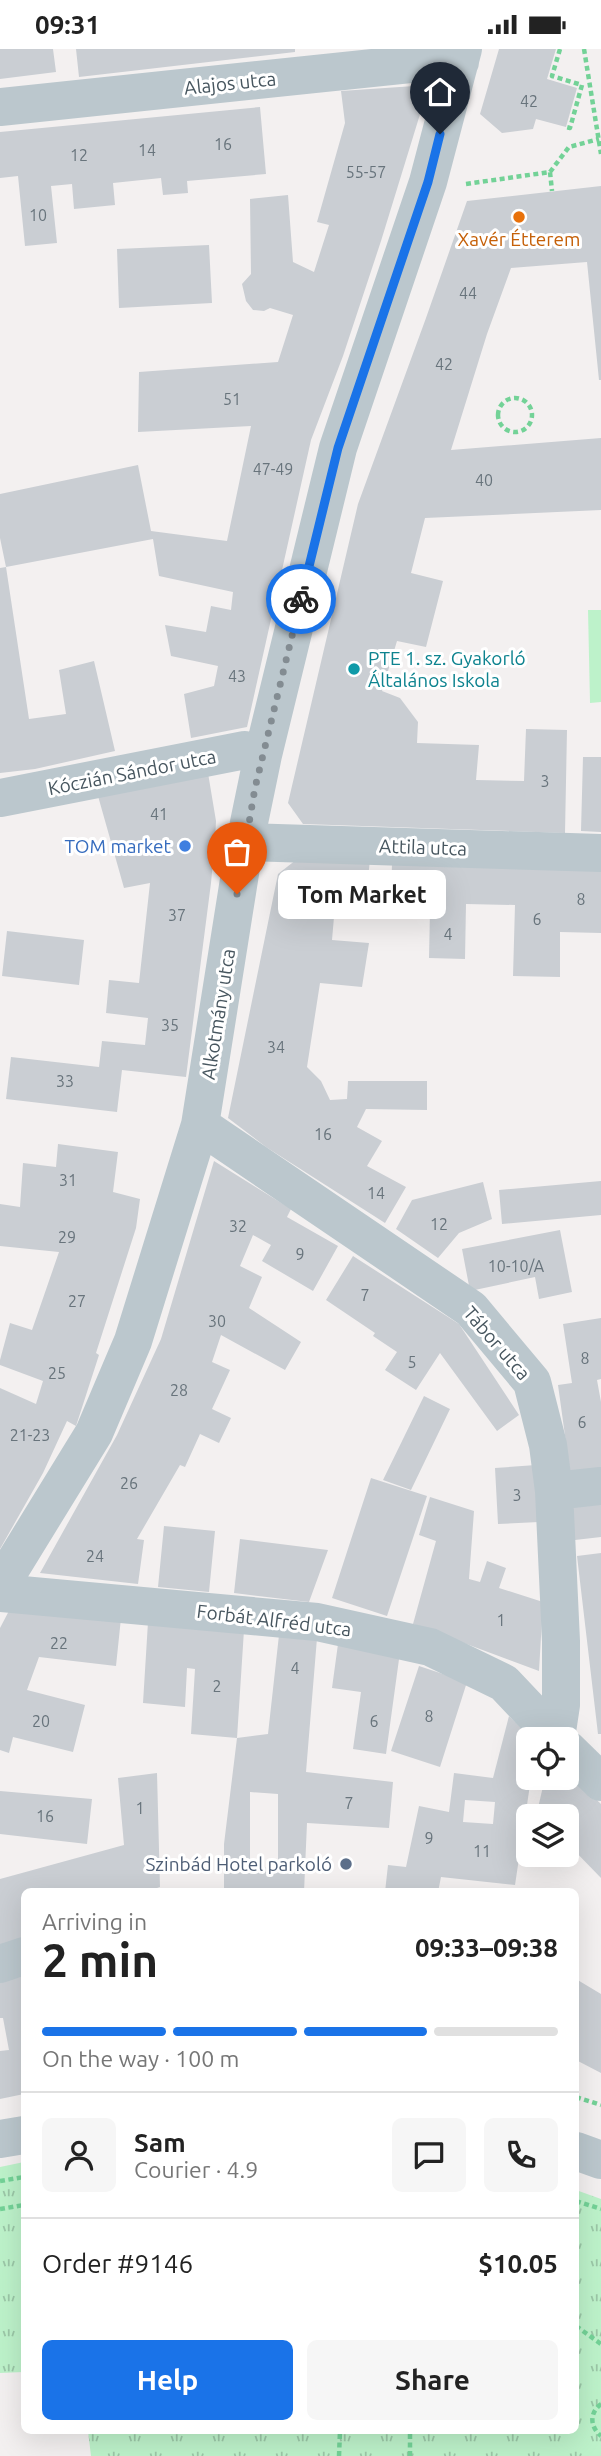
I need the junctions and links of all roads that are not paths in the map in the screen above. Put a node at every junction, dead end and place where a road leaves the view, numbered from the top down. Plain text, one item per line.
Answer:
1 (461, 55) edge
2 (0, 107) edge
3 (263, 755) junction
4 (0, 798) edge
5 (245, 842) junction
6 (601, 853) edge
7 (200, 1125) junction
8 (601, 1486) edge
9 (554, 1491) junction
10 (0, 1586) edge
11 (0, 1593) edge
12 (546, 1727) edge
13 (560, 1727) edge
14 (579, 1761) edge
15 (601, 1782) edge
16 (21, 1957) edge
17 (0, 1964) edge
18 (21, 2136) edge
19 (0, 2139) edge
20 (579, 2152) edge
21 (601, 2160) edge

1 - 2 street, Alajos utca
1 - 3 street, Alkotmány utca
3 - 4 street, Kóczián Sándor utca
3 - 5 street, Alkotmány utca
5 - 6 street, Attila utca
5 - 7 street, Alkotmány utca
7 - 9 street, Tábor utca
7 - 10 street, Alkotmány utca
8 - 9 street
9 - 13 street, Tábor utca
11 - 12 street, Forbát Alfréd utca
14 - 15 street, Forbát Alfréd utca
16 - 17 street
18 - 19 street
20 - 21 street

